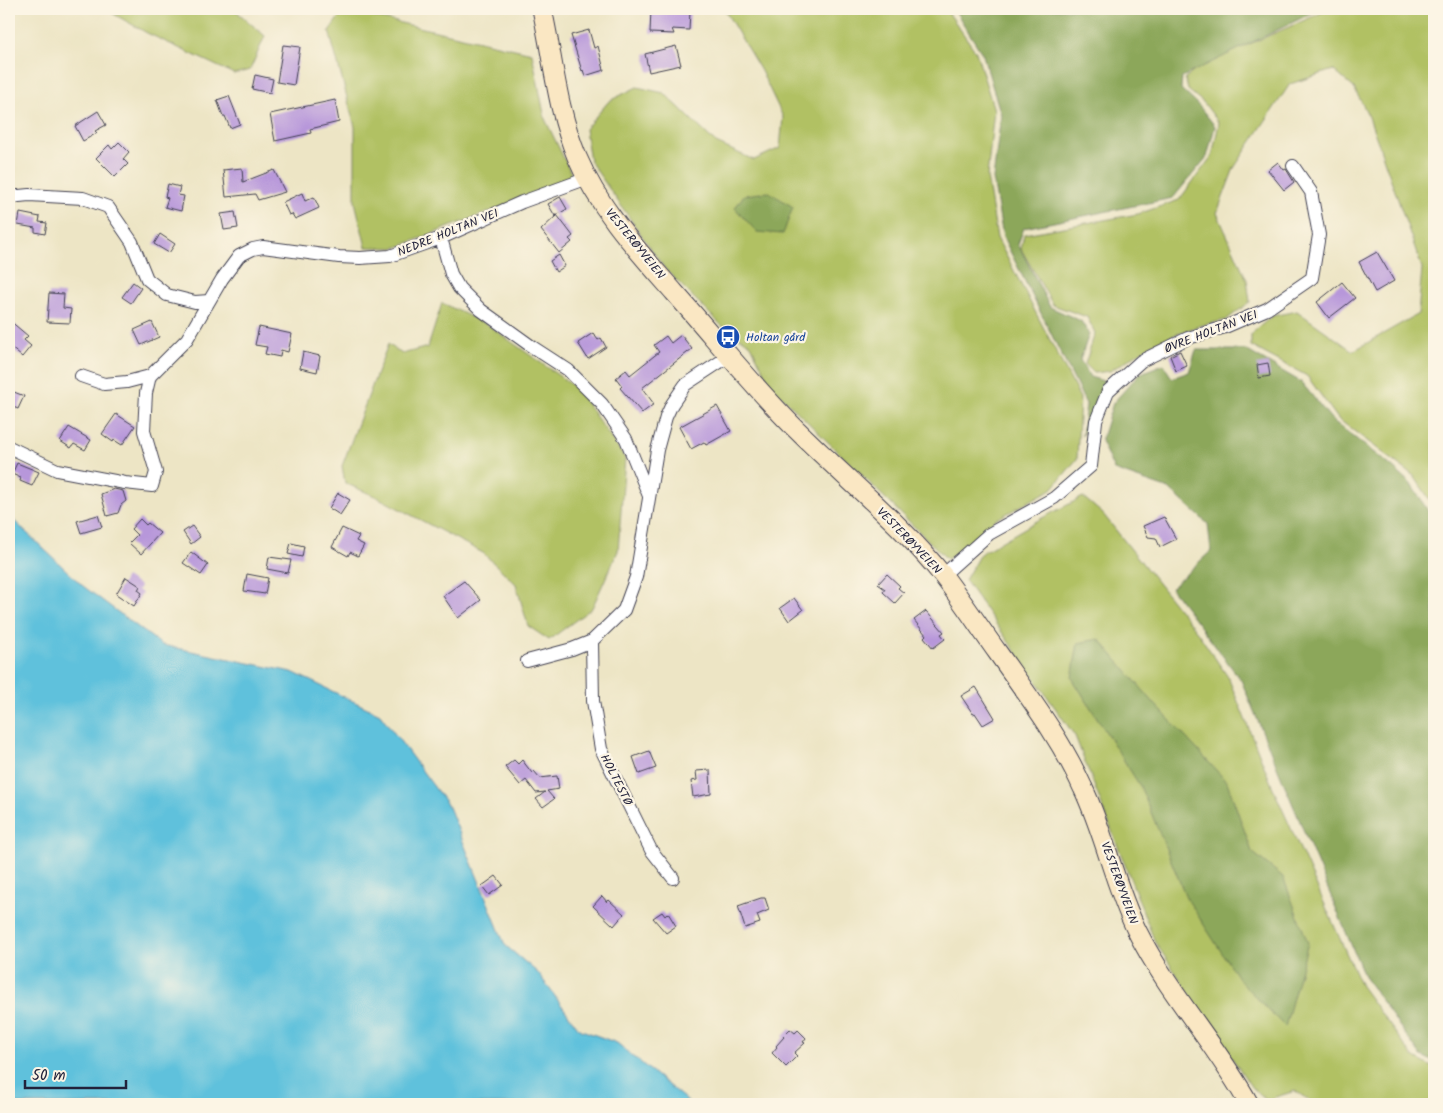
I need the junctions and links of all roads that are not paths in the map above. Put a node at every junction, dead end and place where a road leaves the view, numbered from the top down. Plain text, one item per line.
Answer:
1 (542, 9) edge
2 (1293, 166) dead end
3 (588, 178) junction
4 (9, 197) edge
5 (440, 238) junction
6 (209, 301) junction
7 (729, 356) junction
8 (81, 376) dead end
9 (150, 376) junction
10 (9, 447) edge
11 (650, 496) junction
12 (942, 576) junction
13 (592, 641) junction
14 (527, 661) dead end
15 (673, 878) dead end
16 (1249, 1104) edge

1 - 3 main road, VESTERØYVEIEN
2 - 12 street, ØVRE HOLTAN VEI
3 - 5 street, NEDRE HOLTAN VEI
3 - 7 main road, VESTERØYVEIEN
4 - 6 street
5 - 6 street, NEDRE HOLTAN VEI
5 - 11 street
6 - 9 street, NEDRE HOLTAN VEI
7 - 11 street
7 - 12 main road, VESTERØYVEIEN
8 - 9 street
9 - 10 street
11 - 13 street
12 - 16 main road, VESTERØYVEIEN
13 - 14 street
13 - 15 street, HOLTESTØ

